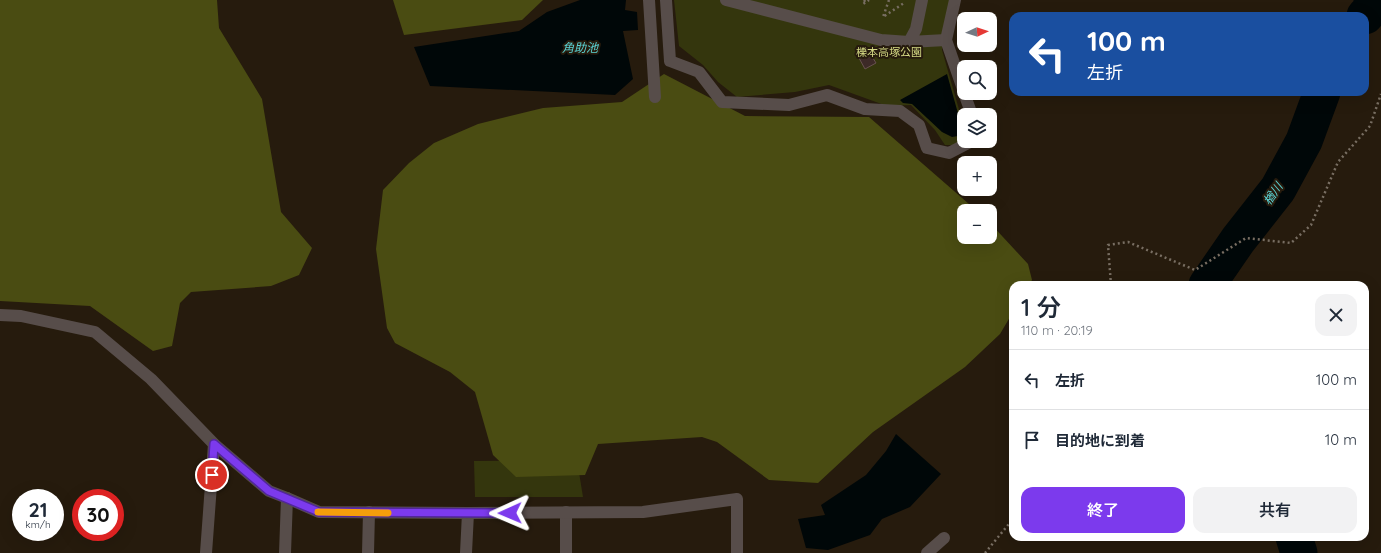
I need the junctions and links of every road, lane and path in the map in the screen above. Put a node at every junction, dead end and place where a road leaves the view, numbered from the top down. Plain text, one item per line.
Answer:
1 (649, 0) edge
2 (666, 0) edge
3 (726, 0) edge
4 (865, 0) edge
5 (869, 0) edge
6 (889, 0) edge
7 (908, 0) edge
8 (922, 0) edge
9 (955, 0) edge
10 (946, 40) junction
11 (909, 42) junction
12 (957, 72) edge
13 (1381, 94) edge
14 (655, 97) dead end
15 (959, 148) edge
16 (1111, 281) edge
17 (0, 315) edge
18 (214, 444) junction
19 (287, 498) junction
20 (369, 512) junction
21 (566, 512) junction
22 (468, 513) junction
23 (1009, 524) edge
24 (944, 538) dead end
25 (206, 553) edge
26 (285, 553) edge
27 (368, 553) edge
28 (466, 553) edge
29 (566, 553) edge
30 (737, 553) edge
31 (927, 553) edge
32 (985, 553) edge

1 - 14 street
2 - 15 street
3 - 11 street
4 - 5 path
6 - 7 path
8 - 11 street
9 - 10 street
10 - 11 street
10 - 12 street
13 - 16 path
17 - 18 street
18 - 19 street
18 - 25 street
19 - 20 street
19 - 26 street
20 - 22 street
20 - 27 street
21 - 22 street
21 - 29 street
21 - 30 street
22 - 28 street
23 - 32 path
24 - 31 street

